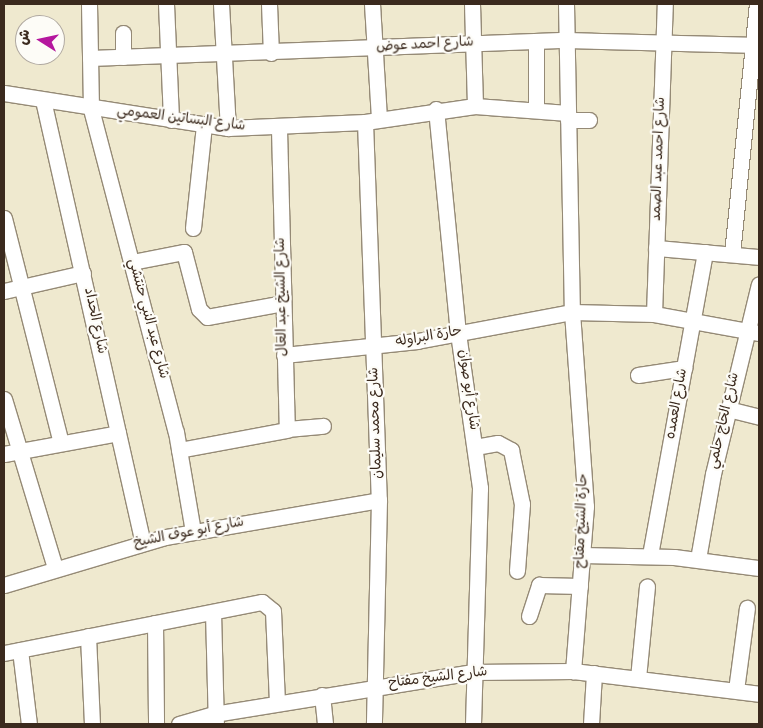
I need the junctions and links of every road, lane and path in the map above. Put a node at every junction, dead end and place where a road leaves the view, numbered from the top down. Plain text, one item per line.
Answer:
1 (89, 4) edge
2 (166, 4) edge
3 (221, 4) edge
4 (269, 4) edge
5 (372, 4) edge
6 (472, 4) edge
7 (566, 4) edge
8 (665, 4) edge
9 (758, 4) edge
10 (123, 33) dead end
11 (567, 40) junction
12 (664, 40) junction
13 (536, 41) junction
14 (473, 44) junction
15 (758, 45) edge
16 (375, 49) junction
17 (271, 53) junction
18 (224, 54) junction
19 (168, 56) junction
20 (123, 57) junction
21 (90, 58) junction
22 (756, 77) edge
23 (4, 92) edge
24 (43, 100) junction
25 (475, 106) junction
26 (91, 109) junction
27 (436, 110) junction
28 (536, 110) junction
29 (568, 116) junction
30 (171, 120) junction
31 (589, 120) dead end
32 (372, 121) junction
33 (204, 125) junction
34 (228, 128) junction
35 (279, 129) junction
36 (4, 218) edge
37 (193, 228) dead end
38 (656, 248) junction
39 (705, 252) junction
40 (732, 254) junction
41 (759, 257) edge
42 (132, 262) junction
43 (83, 273) junction
44 (759, 284) edge
45 (21, 288) junction
46 (4, 291) edge
47 (283, 303) junction
48 (572, 312) junction
49 (654, 314) junction
50 (693, 321) junction
51 (753, 332) edge
52 (458, 333) junction
53 (375, 347) junction
54 (284, 355) junction
55 (684, 368) junction
56 (638, 375) dead end
57 (4, 399) edge
58 (728, 409) junction
59 (759, 417) edge
60 (323, 426) dead end
61 (287, 430) junction
62 (118, 433) junction
63 (61, 443) junction
64 (475, 447) junction
65 (179, 450) junction
66 (20, 451) junction
67 (4, 454) edge
68 (379, 500) junction
69 (193, 531) junction
70 (143, 542) junction
71 (582, 555) junction
72 (650, 555) junction
73 (698, 559) junction
74 (55, 568) junction
75 (759, 568) edge
76 (517, 571) dead end
77 (4, 585) edge
78 (580, 586) junction
79 (647, 586) dead end
80 (747, 608) dead end
81 (213, 612) junction
82 (529, 616) dead end
83 (155, 623) junction
84 (88, 636) junction
85 (20, 650) junction
86 (4, 653) edge
87 (573, 671) junction
88 (472, 672) junction
89 (594, 673) junction
90 (638, 678) junction
91 (375, 687) junction
92 (736, 690) junction
93 (759, 694) edge
94 (322, 696) junction
95 (278, 703) junction
96 (215, 719) edge
97 (30, 724) edge
98 (92, 724) edge
99 (156, 724) edge
100 (178, 724) edge
101 (325, 724) edge
102 (374, 724) edge
103 (473, 724) edge
104 (590, 724) edge

1 - 21 street, شارع عبد النبي حنتشي
2 - 19 street
3 - 18 street
4 - 17 street
5 - 16 street, شارع محمد سليمان
6 - 14 street
7 - 11 street, حارة الشيخ مفتاح
8 - 12 street, شارع احمد عبد الصمد
9 - 15 street
10 - 20 street
11 - 12 street, شارع احمد عوض
11 - 13 street, شارع احمد عوض
11 - 29 street, حارة الشيخ مفتاح
12 - 15 street, شارع احمد عوض
12 - 38 street, شارع احمد عبد الصمد
13 - 14 street, شارع احمد عوض
13 - 28 street
14 - 16 street, شارع احمد عوض
14 - 25 street
15 - 22 street
16 - 17 street, شارع احمد عوض
16 - 32 street, شارع محمد سليمان
17 - 18 street, شارع احمد عوض
18 - 19 street, شارع احمد عوض
18 - 34 street
19 - 20 street, شارع احمد عوض
19 - 30 street
20 - 21 street, شارع احمد عوض
21 - 26 street, شارع عبد النبي حنتشي
22 - 40 street
23 - 24 street, شارع البساتين العمومي
24 - 26 street, شارع البساتين العمومي
24 - 43 street, شارع الحداد
25 - 27 street, شارع البساتين العمومي
25 - 28 street, شارع البساتين العمومي
26 - 30 street, شارع البساتين العمومي
26 - 42 street, شارع عبد النبي حنتشي
27 - 32 street, شارع البساتين العمومي
27 - 52 street, شارع أبو صوان
28 - 29 street, شارع البساتين العمومي
29 - 31 street, شارع البساتين العمومي
29 - 48 street, حارة الشيخ مفتاح
30 - 33 street, شارع البساتين العمومي
32 - 35 street, شارع البساتين العمومي
32 - 53 street, شارع محمد سليمان
33 - 34 street, شارع البساتين العمومي
33 - 37 street
34 - 35 street, شارع البساتين العمومي
35 - 47 street, شارع الشيخ عبد العال
36 - 45 street
38 - 39 street
38 - 49 street, شارع احمد عبد الصمد
39 - 40 street
39 - 50 street, شارع العمده
40 - 41 street
42 - 47 street
42 - 65 street, شارع عبد النبي حنتشي
43 - 45 street
43 - 62 street, شارع الحداد
44 - 51 street, شارع الحاج حلمي
45 - 46 street
45 - 63 street
47 - 54 street, شارع الشيخ عبد العال
48 - 49 street, حارة البراوله
48 - 52 street, حارة البراوله
48 - 71 street, حارة الشيخ مفتاح
49 - 50 street, حارة البراوله
50 - 51 street, حارة البراوله
50 - 55 street, شارع العمده
51 - 58 street, شارع الحاج حلمي
52 - 53 street, حارة البراوله
52 - 64 street, شارع أبو صوان
53 - 54 street, حارة البراوله
53 - 68 street, شارع محمد سليمان
54 - 61 street, شارع الشيخ عبد العال
55 - 56 street
55 - 72 street, شارع العمده
57 - 66 street
58 - 59 street
58 - 73 street, شارع الحاج حلمي
60 - 61 street
61 - 65 street
62 - 63 street
62 - 70 street, شارع الحداد
63 - 66 street
64 - 76 street
64 - 88 street, شارع أبو صوان
65 - 69 street, شارع عبد النبي حنتشي
66 - 67 street
66 - 74 street
68 - 69 street, شارع أبو عوف الشيخ
68 - 91 street, شارع محمد سليمان
69 - 70 street, شارع أبو عوف الشيخ
70 - 74 street, شارع أبو عوف الشيخ
71 - 72 street
71 - 78 street, حارة الشيخ مفتاح
72 - 73 street
73 - 75 street
74 - 77 street, شارع أبو عوف الشيخ
78 - 82 street
78 - 87 street, حارة الشيخ مفتاح
79 - 90 street
80 - 92 street
81 - 83 street
81 - 95 street
81 - 96 street
83 - 84 street
83 - 99 street
84 - 85 street
84 - 98 street
85 - 86 street
85 - 97 street
87 - 88 street, شارع الشيخ مفتاح
87 - 89 street, شارع الشيخ مفتاح
88 - 91 street, شارع الشيخ مفتاح
88 - 103 street, شارع أبو صوان
89 - 90 street, شارع الشيخ مفتاح
89 - 104 street
90 - 92 street, شارع الشيخ مفتاح
91 - 94 street, شارع الشيخ مفتاح
91 - 102 street, شارع محمد سليمان
92 - 93 street, شارع الشيخ مفتاح
94 - 95 street, شارع الشيخ مفتاح
94 - 101 street
95 - 96 street, شارع الشيخ مفتاح
96 - 100 street, شارع الشيخ مفتاح

